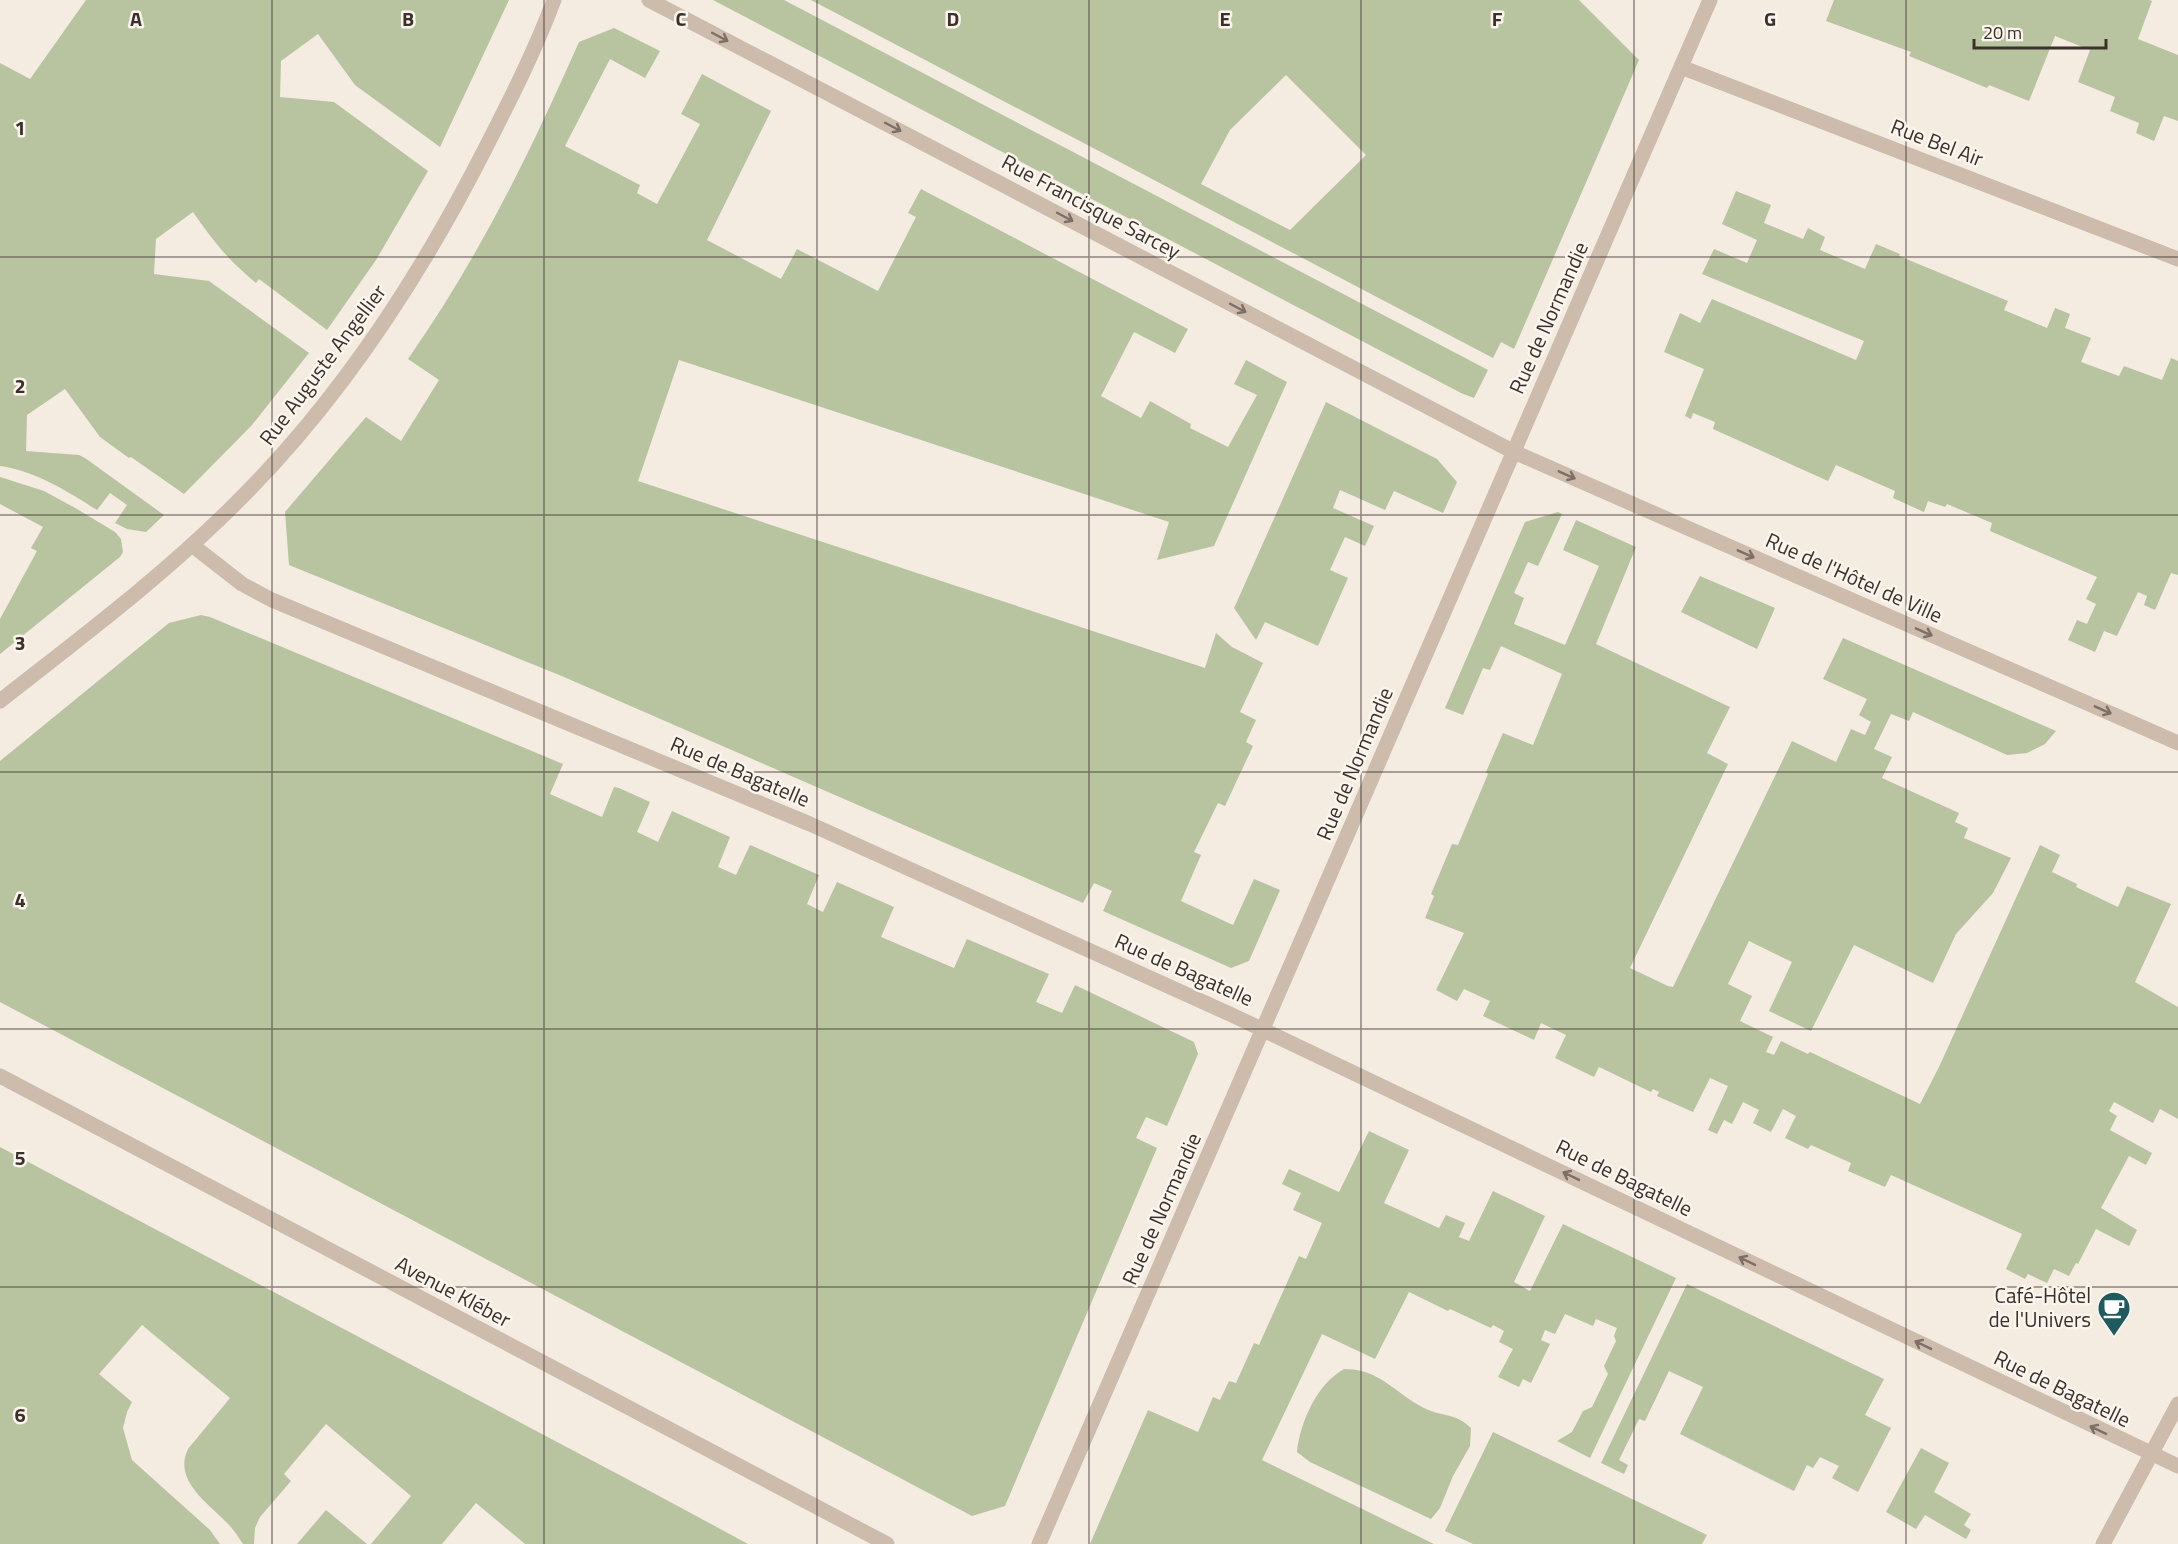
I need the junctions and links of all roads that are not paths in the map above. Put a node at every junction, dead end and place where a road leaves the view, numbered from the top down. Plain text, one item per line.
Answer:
1 (554, 0) edge
2 (649, 0) edge
3 (1710, 0) edge
4 (1681, 67) junction
5 (2178, 259) edge
6 (1514, 452) junction
7 (192, 545) junction
8 (0, 701) edge
9 (2178, 743) edge
10 (1263, 1029) junction
11 (0, 1076) edge
12 (2178, 1404) edge
13 (2151, 1455) junction
14 (2178, 1466) edge
15 (887, 1544) edge
16 (1039, 1544) edge
17 (2103, 1544) edge

1 - 7 street, Rue Auguste Angellier
2 -> 6 street, Rue Francisque Sarcey
3 - 4 street, Rue de Normandie
4 - 5 street, Rue Bel Air
4 - 6 street, Rue de Normandie
6 -> 9 street, Rue de l'Hôtel de Ville
6 - 10 street, Rue de Normandie
7 - 8 street, Rue Auguste Angellier
7 - 10 street, Rue de Bagatelle
13 -> 10 street, Rue de Bagatelle
10 - 16 street, Rue de Normandie
11 - 15 street, Avenue Kléber
12 - 13 street
13 - 14 street, Rue de Bagatelle
13 - 17 street

